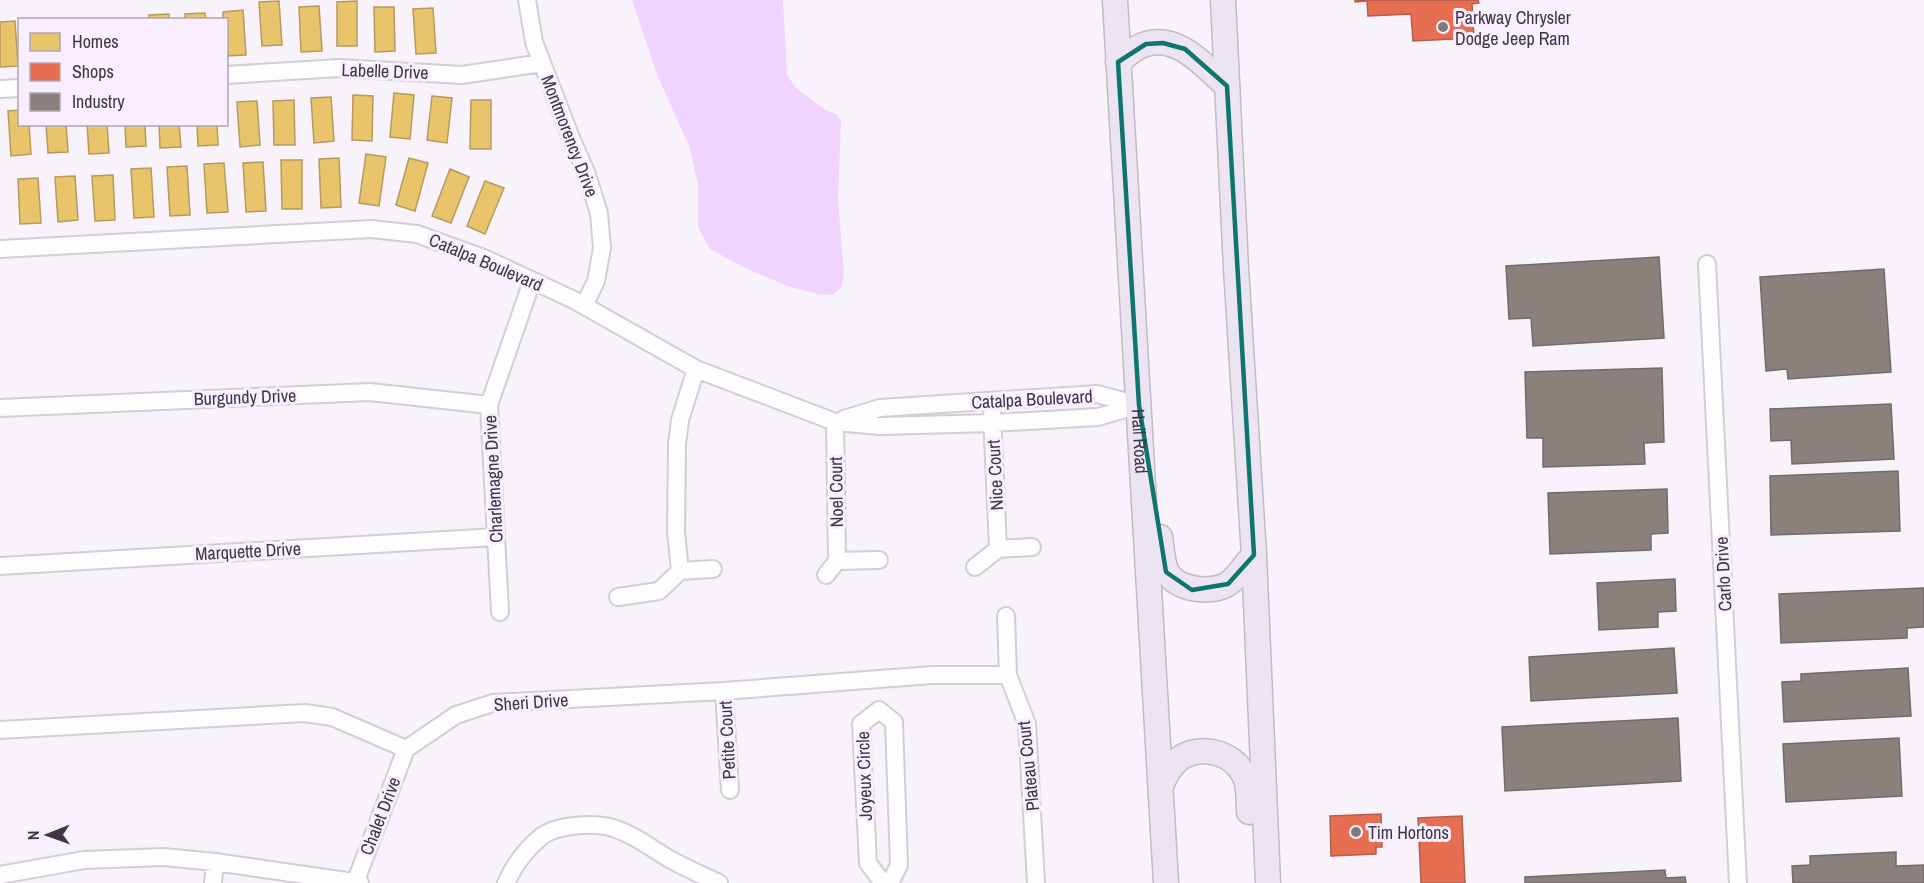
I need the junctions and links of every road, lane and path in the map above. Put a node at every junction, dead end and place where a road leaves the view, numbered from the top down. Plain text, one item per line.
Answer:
1 (527, 0) edge
2 (1115, 0) edge
3 (1223, 0) edge
4 (1118, 62) junction
5 (542, 63) junction
6 (228, 75) edge
7 (1227, 86) junction
8 (18, 88) edge
9 (0, 90) edge
10 (0, 249) edge
11 (1707, 264) dead end
12 (532, 280) junction
13 (584, 306) junction
14 (696, 369) junction
15 (992, 402) junction
16 (489, 405) junction
17 (1139, 405) junction
18 (0, 408) edge
19 (835, 422) junction
20 (992, 423) junction
21 (496, 537) junction
22 (1032, 547) dead end
23 (998, 549) junction
24 (1254, 555) junction
25 (879, 560) dead end
26 (837, 561) junction
27 (0, 566) edge
28 (975, 567) dead end
29 (713, 569) dead end
30 (680, 571) junction
31 (826, 575) dead end
32 (618, 597) dead end
33 (500, 612) dead end
34 (1006, 616) dead end
35 (1008, 675) junction
36 (724, 691) junction
37 (0, 730) edge
38 (406, 749) junction
39 (1161, 786) junction
40 (730, 790) dead end
41 (215, 862) junction
42 (0, 875) edge
43 (213, 883) edge
44 (357, 883) edge
45 (506, 883) edge
46 (719, 883) edge
47 (883, 883) edge
48 (890, 883) edge
49 (1036, 883) edge
50 (1166, 883) edge
51 (1251, 883) edge
52 (1268, 883) edge
53 (1738, 883) edge

1 - 5 street, Montmorency Drive
2 - 4 highway, Hall Road
3 - 7 highway
4 - 7 highway
4 - 17 highway, Hall Road
5 - 6 street, Labelle Drive
5 - 13 street, Montmorency Drive
7 - 24 highway
8 - 9 street
10 - 12 street, Catalpa Boulevard
11 - 53 street, Carlo Drive
12 - 13 street, Catalpa Boulevard
12 - 16 street, Charlemagne Drive
13 - 14 street, Catalpa Boulevard
14 - 19 street, Catalpa Boulevard
14 - 30 street
15 - 17 street, Catalpa Boulevard
15 - 19 street, Catalpa Boulevard
15 - 20 street, Nice Court
16 - 18 street, Burgundy Drive
16 - 21 street, Charlemagne Drive
17 - 20 street, Catalpa Boulevard
17 - 24 highway
17 - 39 highway, Hall Road
19 - 20 street, Catalpa Boulevard
19 - 26 street, Noel Court
20 - 23 street, Nice Court
21 - 27 street, Marquette Drive
21 - 33 street, Charlemagne Drive
22 - 23 street
23 - 28 street
24 - 52 highway
25 - 26 street
26 - 31 street
29 - 30 street
30 - 32 street
34 - 35 street, Plateau Court
35 - 36 street, Sheri Drive
35 - 49 street, Plateau Court
36 - 38 street, Sheri Drive
36 - 40 street, Petite Court
37 - 38 street
38 - 44 street, Chalet Drive
39 - 50 highway, Hall Road
39 - 51 highway
41 - 42 street
41 - 43 street
41 - 44 street
45 - 46 street
47 - 48 street, Joyeux Circle

